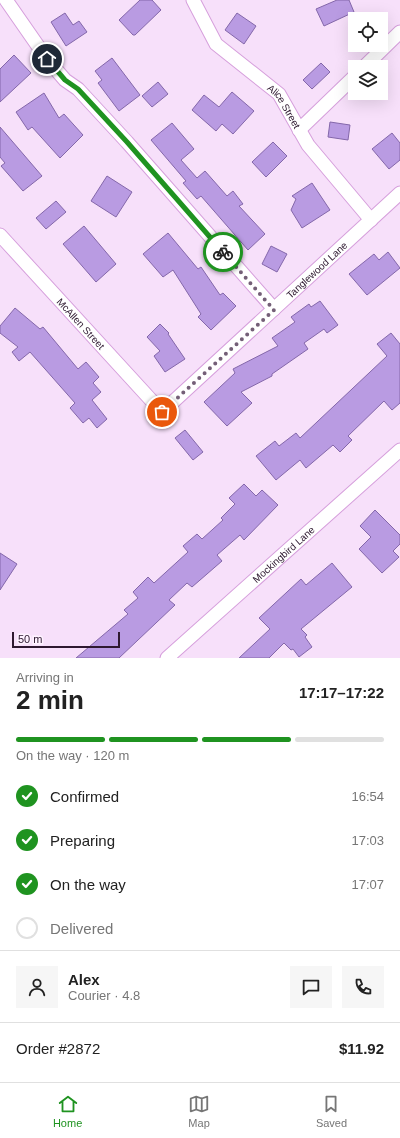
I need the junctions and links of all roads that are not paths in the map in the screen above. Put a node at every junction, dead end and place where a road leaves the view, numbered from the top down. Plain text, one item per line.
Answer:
1 (6, 0) edge
2 (193, 0) edge
3 (400, 32) edge
4 (371, 60) edge
5 (348, 83) edge
6 (299, 130) junction
7 (400, 193) edge
8 (371, 220) junction
9 (0, 235) edge
10 (274, 310) junction
11 (162, 412) joint
12 (400, 450) edge
13 (167, 658) edge

1 - 10 street
2 - 6 street, Alice Street
3 - 4 street
5 - 6 street
6 - 8 street, Alice Street
7 - 8 street, Tanglewood Lane
8 - 10 street, Tanglewood Lane
9 - 11 street, McAllen Street
10 - 11 street, Tanglewood Lane
12 - 13 street, Mockingbird Lane

